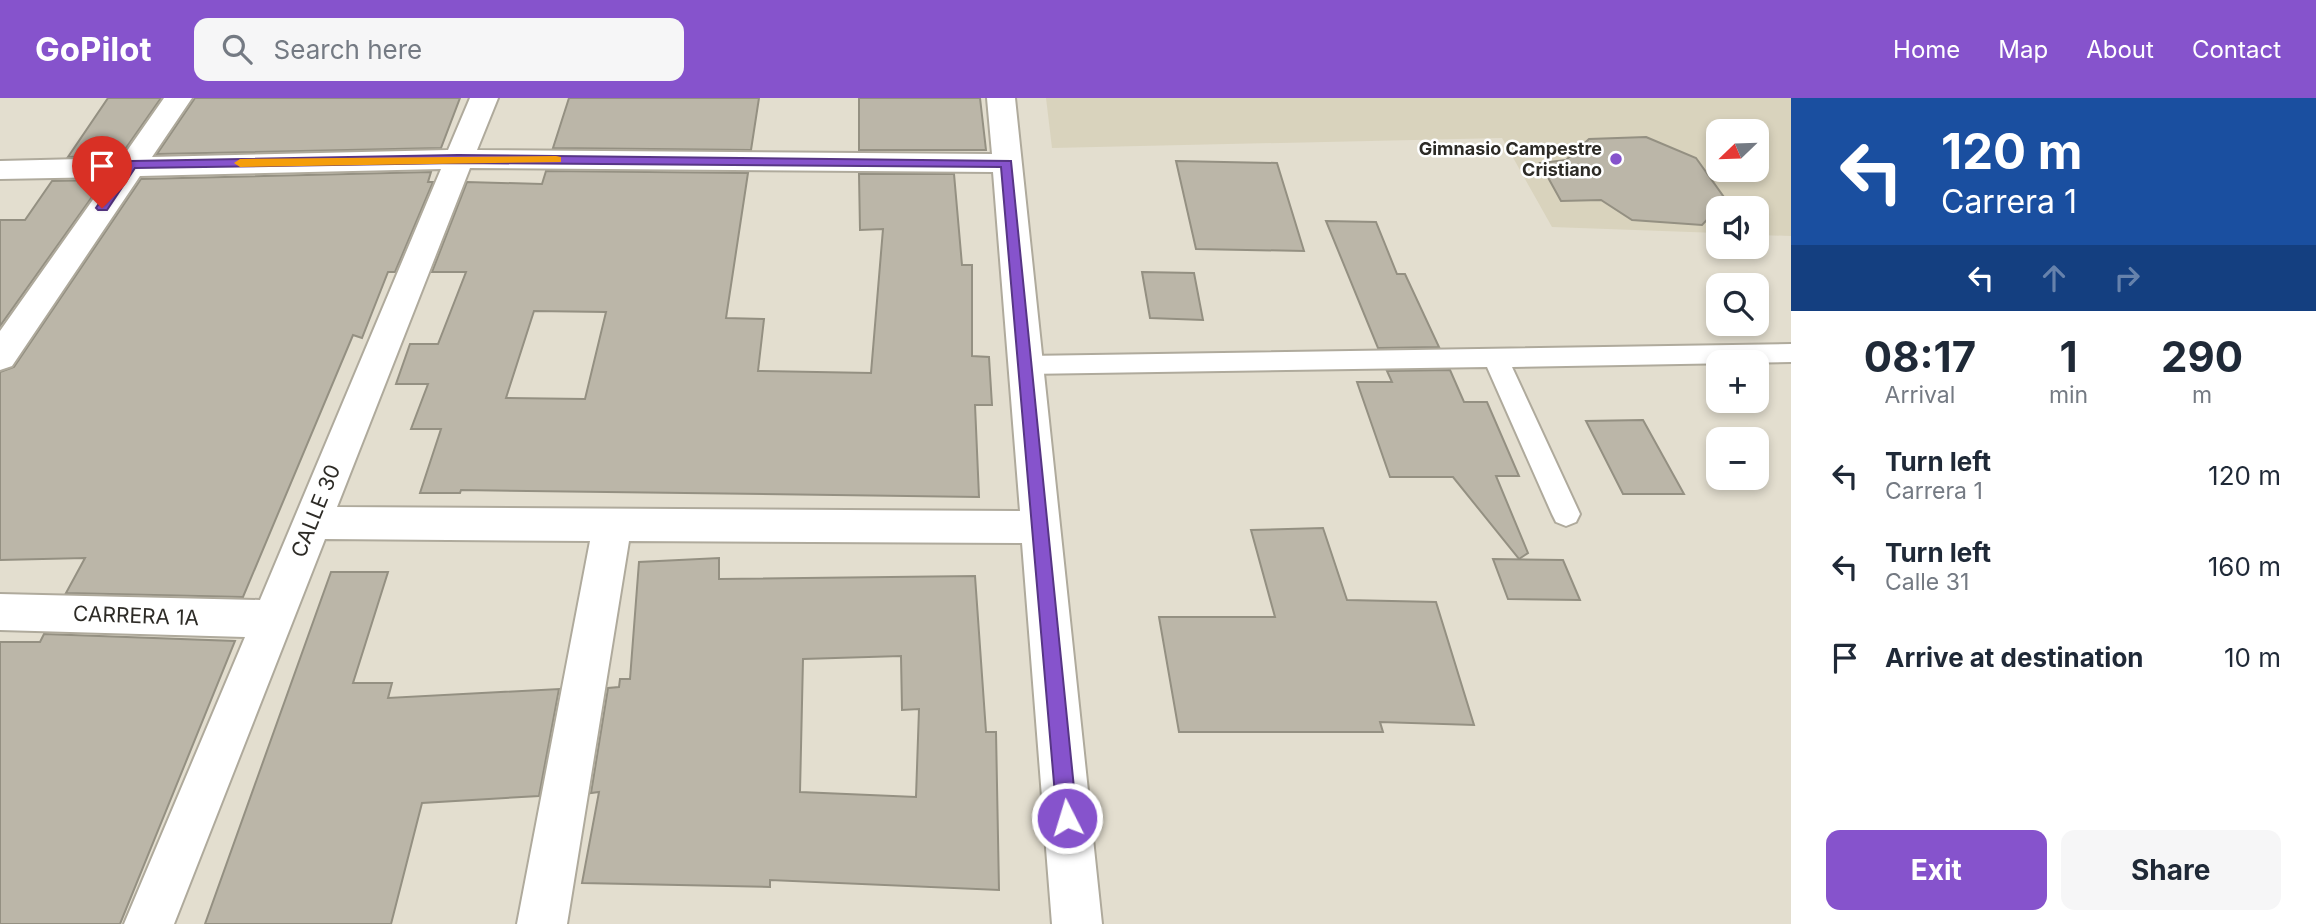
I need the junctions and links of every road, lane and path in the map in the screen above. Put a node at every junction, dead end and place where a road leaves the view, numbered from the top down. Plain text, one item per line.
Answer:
1 (178, 98) edge
2 (484, 98) edge
3 (1001, 98) edge
4 (458, 159) junction
5 (1007, 163) junction
6 (132, 165) junction
7 (0, 170) edge
8 (1791, 353) edge
9 (0, 357) edge
10 (1496, 358) junction
11 (1026, 365) junction
12 (1566, 514) dead end
13 (310, 523) junction
14 (612, 525) junction
15 (1039, 527) junction
16 (0, 612) edge
17 (272, 619) junction
18 (149, 924) edge
19 (542, 924) edge
20 (1077, 924) edge

1 - 6 street
2 - 4 street, CALLE 30
3 - 5 street
4 - 5 street
4 - 6 street
4 - 13 street, CALLE 30
5 - 11 street
6 - 7 street
6 - 9 street
8 - 10 lane
10 - 11 lane
10 - 12 lane
11 - 15 street
13 - 14 street
13 - 17 street, CALLE 30
14 - 15 street
14 - 19 street
15 - 20 street
16 - 17 street, CARRERA 1A
17 - 18 street, CALLE 30

